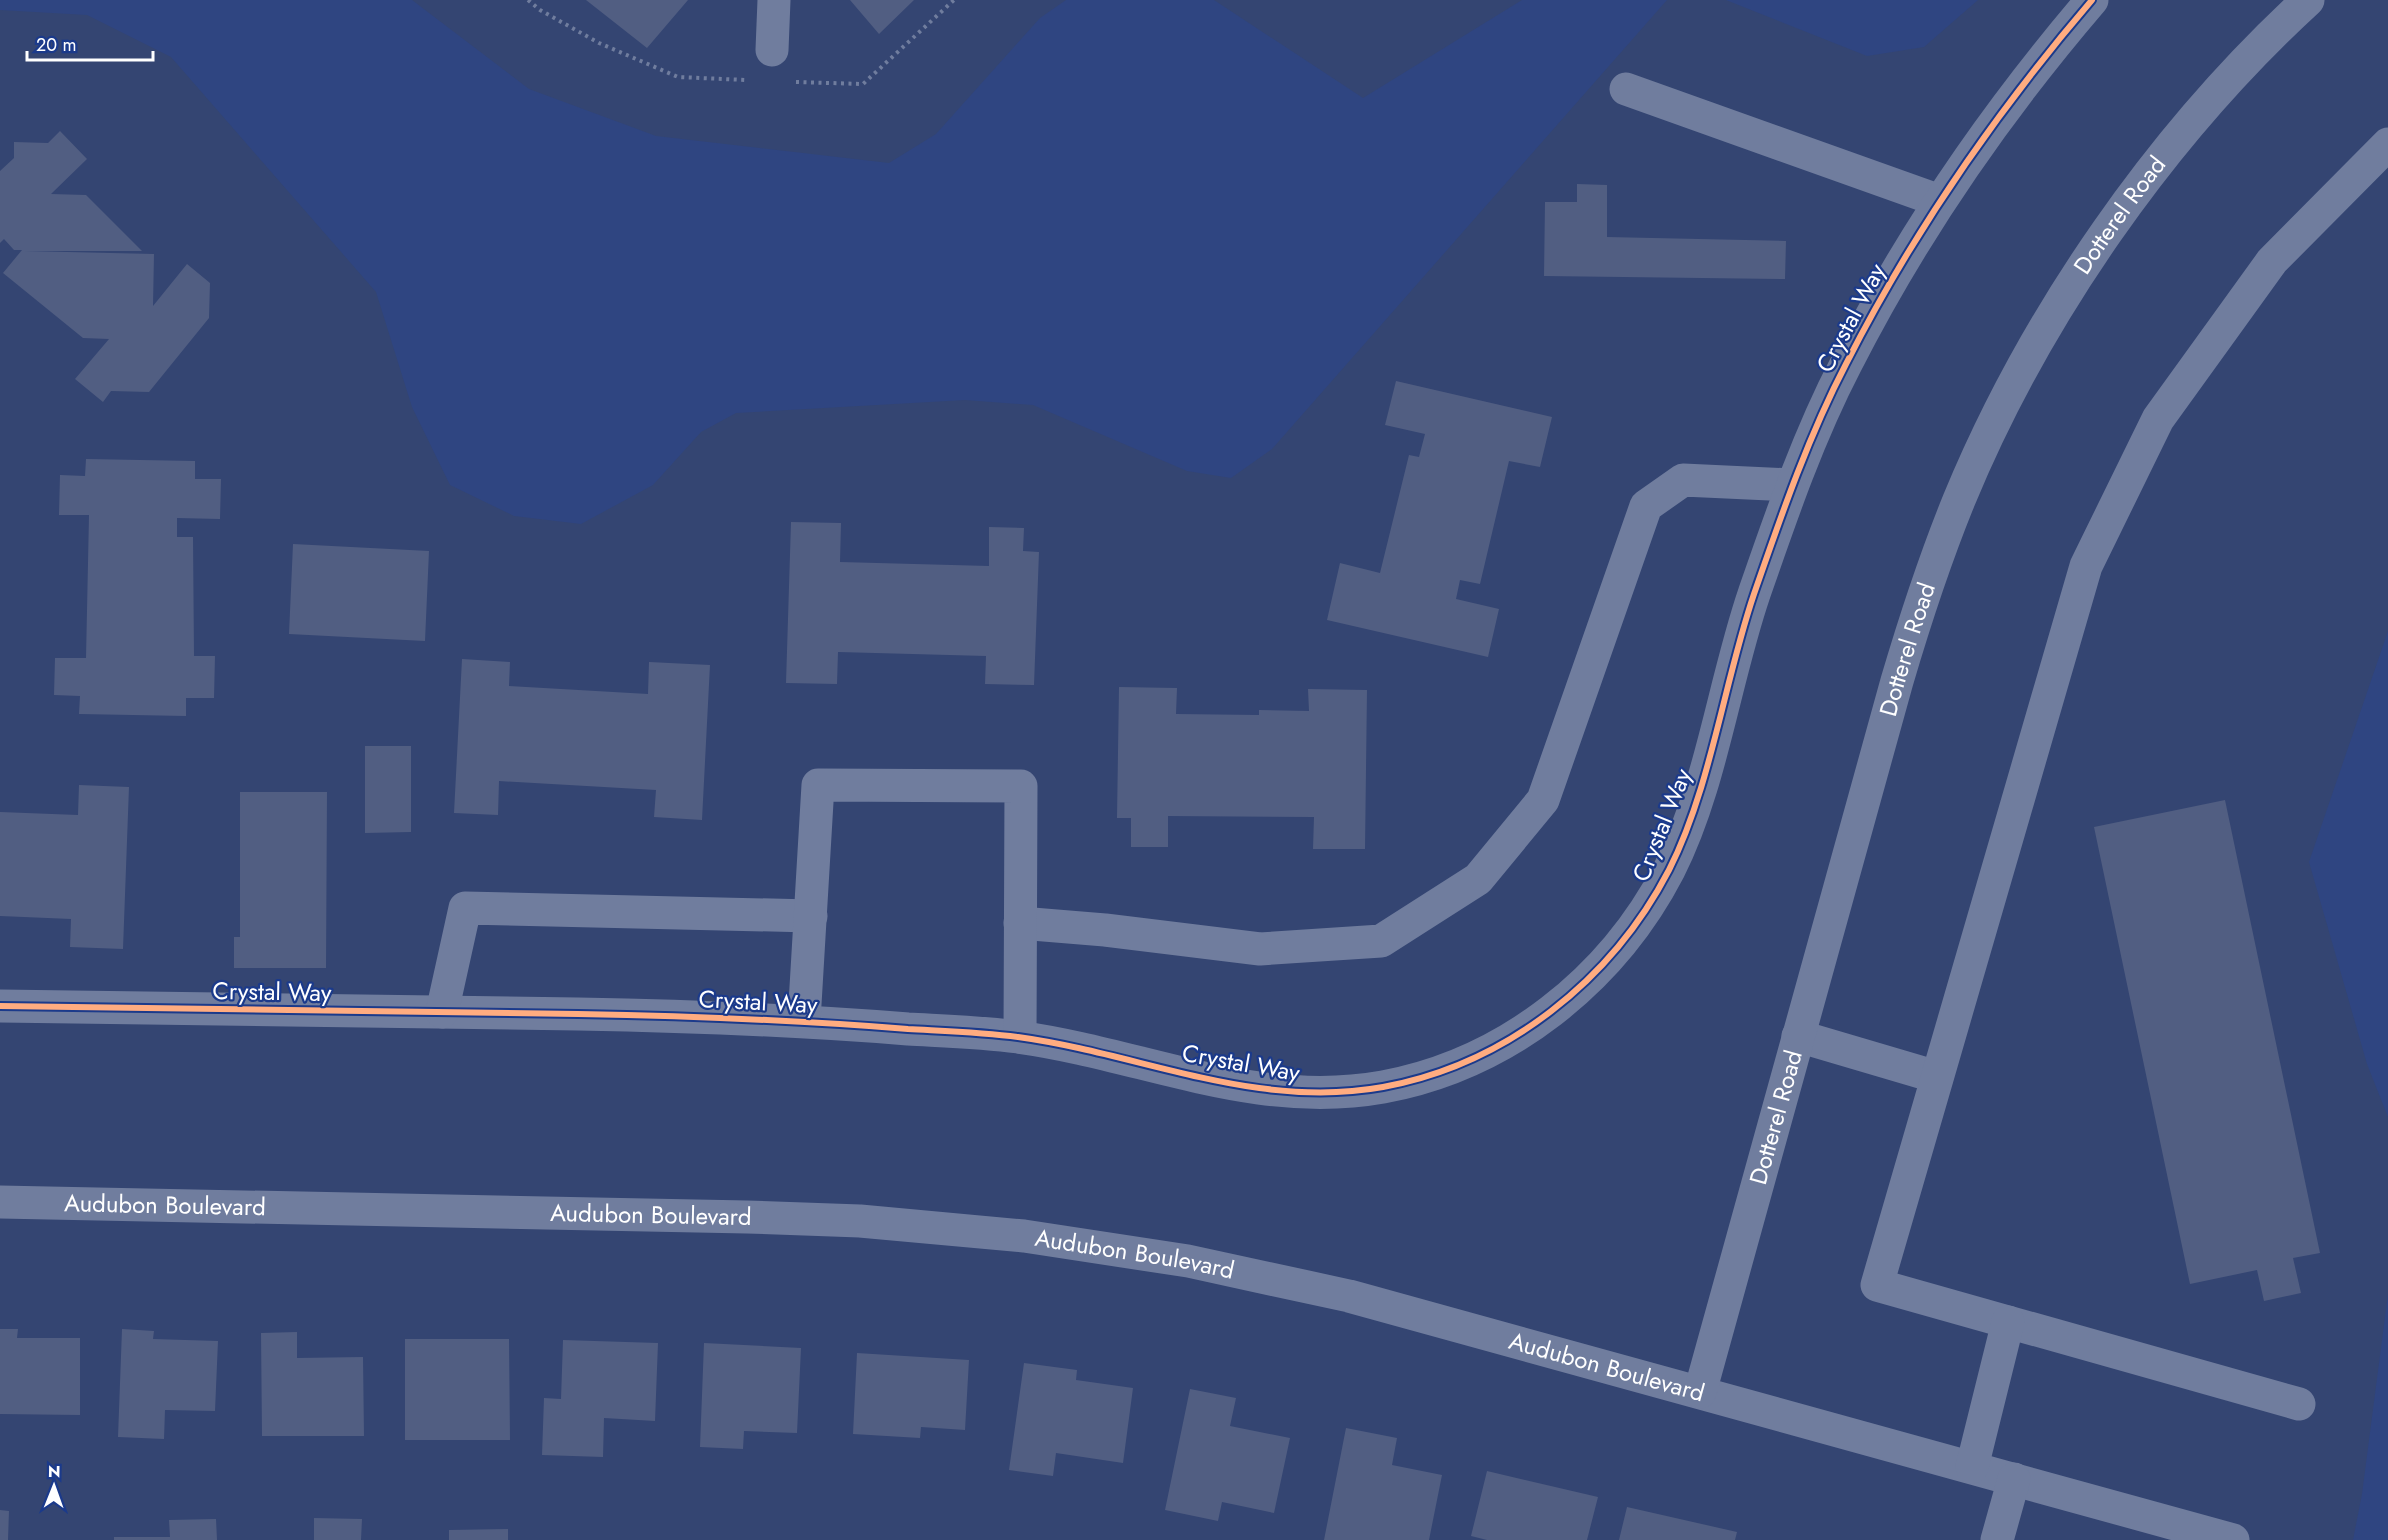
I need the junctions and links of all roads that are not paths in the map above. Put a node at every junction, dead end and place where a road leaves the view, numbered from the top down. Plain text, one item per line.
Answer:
1 (774, 0) edge
2 (2092, 0) edge
3 (2308, 0) edge
4 (772, 50) dead end
5 (1626, 89) dead end
6 (2388, 144) edge
7 (1940, 201) junction
8 (1792, 485) junction
9 (811, 915) junction
10 (1020, 923) junction
11 (0, 1006) edge
12 (442, 1012) junction
13 (804, 1021) junction
14 (1798, 1036) junction
15 (1020, 1037) junction
16 (1937, 1077) junction
17 (0, 1202) edge
18 (2008, 1323) junction
19 (1700, 1392) junction
20 (2299, 1404) dead end
21 (1972, 1467) junction
22 (2014, 1479) junction
23 (1997, 1540) edge
24 (2233, 1540) edge

1 - 4 street
2 - 7 street, Crystal Way
3 - 14 street, Dotterel Road
5 - 7 street
6 - 16 street
7 - 8 street, Crystal Way
8 - 10 street
8 - 15 street, Crystal Way
9 - 10 street
9 - 12 street
9 - 13 street
10 - 15 street
11 - 12 street, Crystal Way
12 - 13 street, Crystal Way
13 - 15 street, Crystal Way
14 - 16 street
14 - 19 street, Dotterel Road
16 - 18 street
17 - 19 street, Audubon Boulevard
18 - 20 street
18 - 21 street
19 - 21 street, Audubon Boulevard
21 - 22 street, Audubon Boulevard
22 - 23 street
22 - 24 street, Audubon Boulevard

